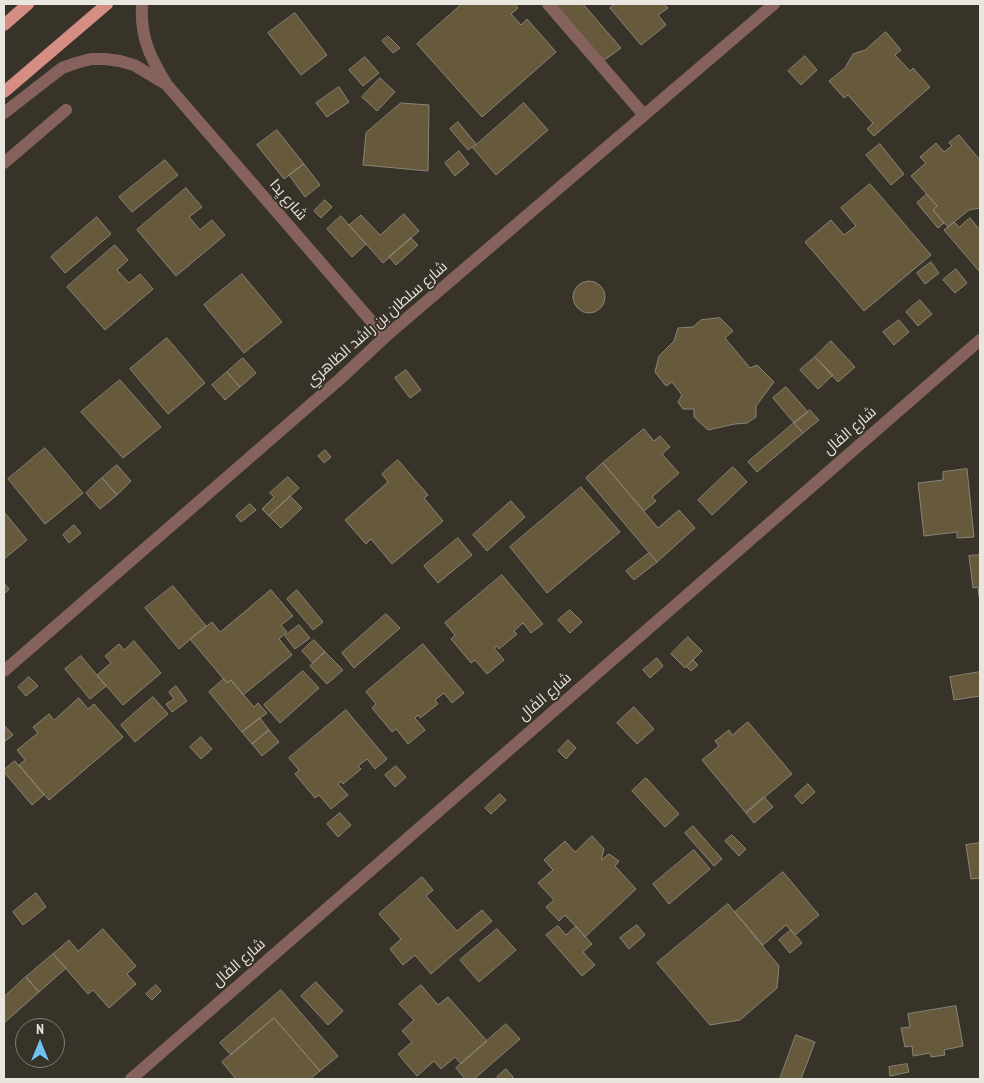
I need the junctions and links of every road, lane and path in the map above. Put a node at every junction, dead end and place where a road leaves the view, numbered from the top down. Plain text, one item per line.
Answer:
1 (28, 4) edge
2 (107, 4) edge
3 (142, 4) edge
4 (548, 4) edge
5 (774, 4) edge
6 (4, 25) edge
7 (167, 85) junction
8 (4, 92) edge
9 (66, 110) dead end
10 (4, 113) edge
11 (644, 115) junction
12 (4, 163) edge
13 (385, 336) junction
14 (980, 340) edge
15 (4, 671) edge
16 (131, 1079) edge

1 - 6 main road
2 - 8 main road
3 - 7 street, شارع يِدا
4 - 11 street
5 - 11 street, شارع سلطان بن راشد الظاهري
7 - 10 street, شارع يِدا
7 - 13 street, شارع يِدا
9 - 12 street
11 - 13 street, شارع سلطان بن راشد الظاهري
13 - 15 street, شارع سلطان بن راشد الظاهري
14 - 16 street, شارع الفَال

